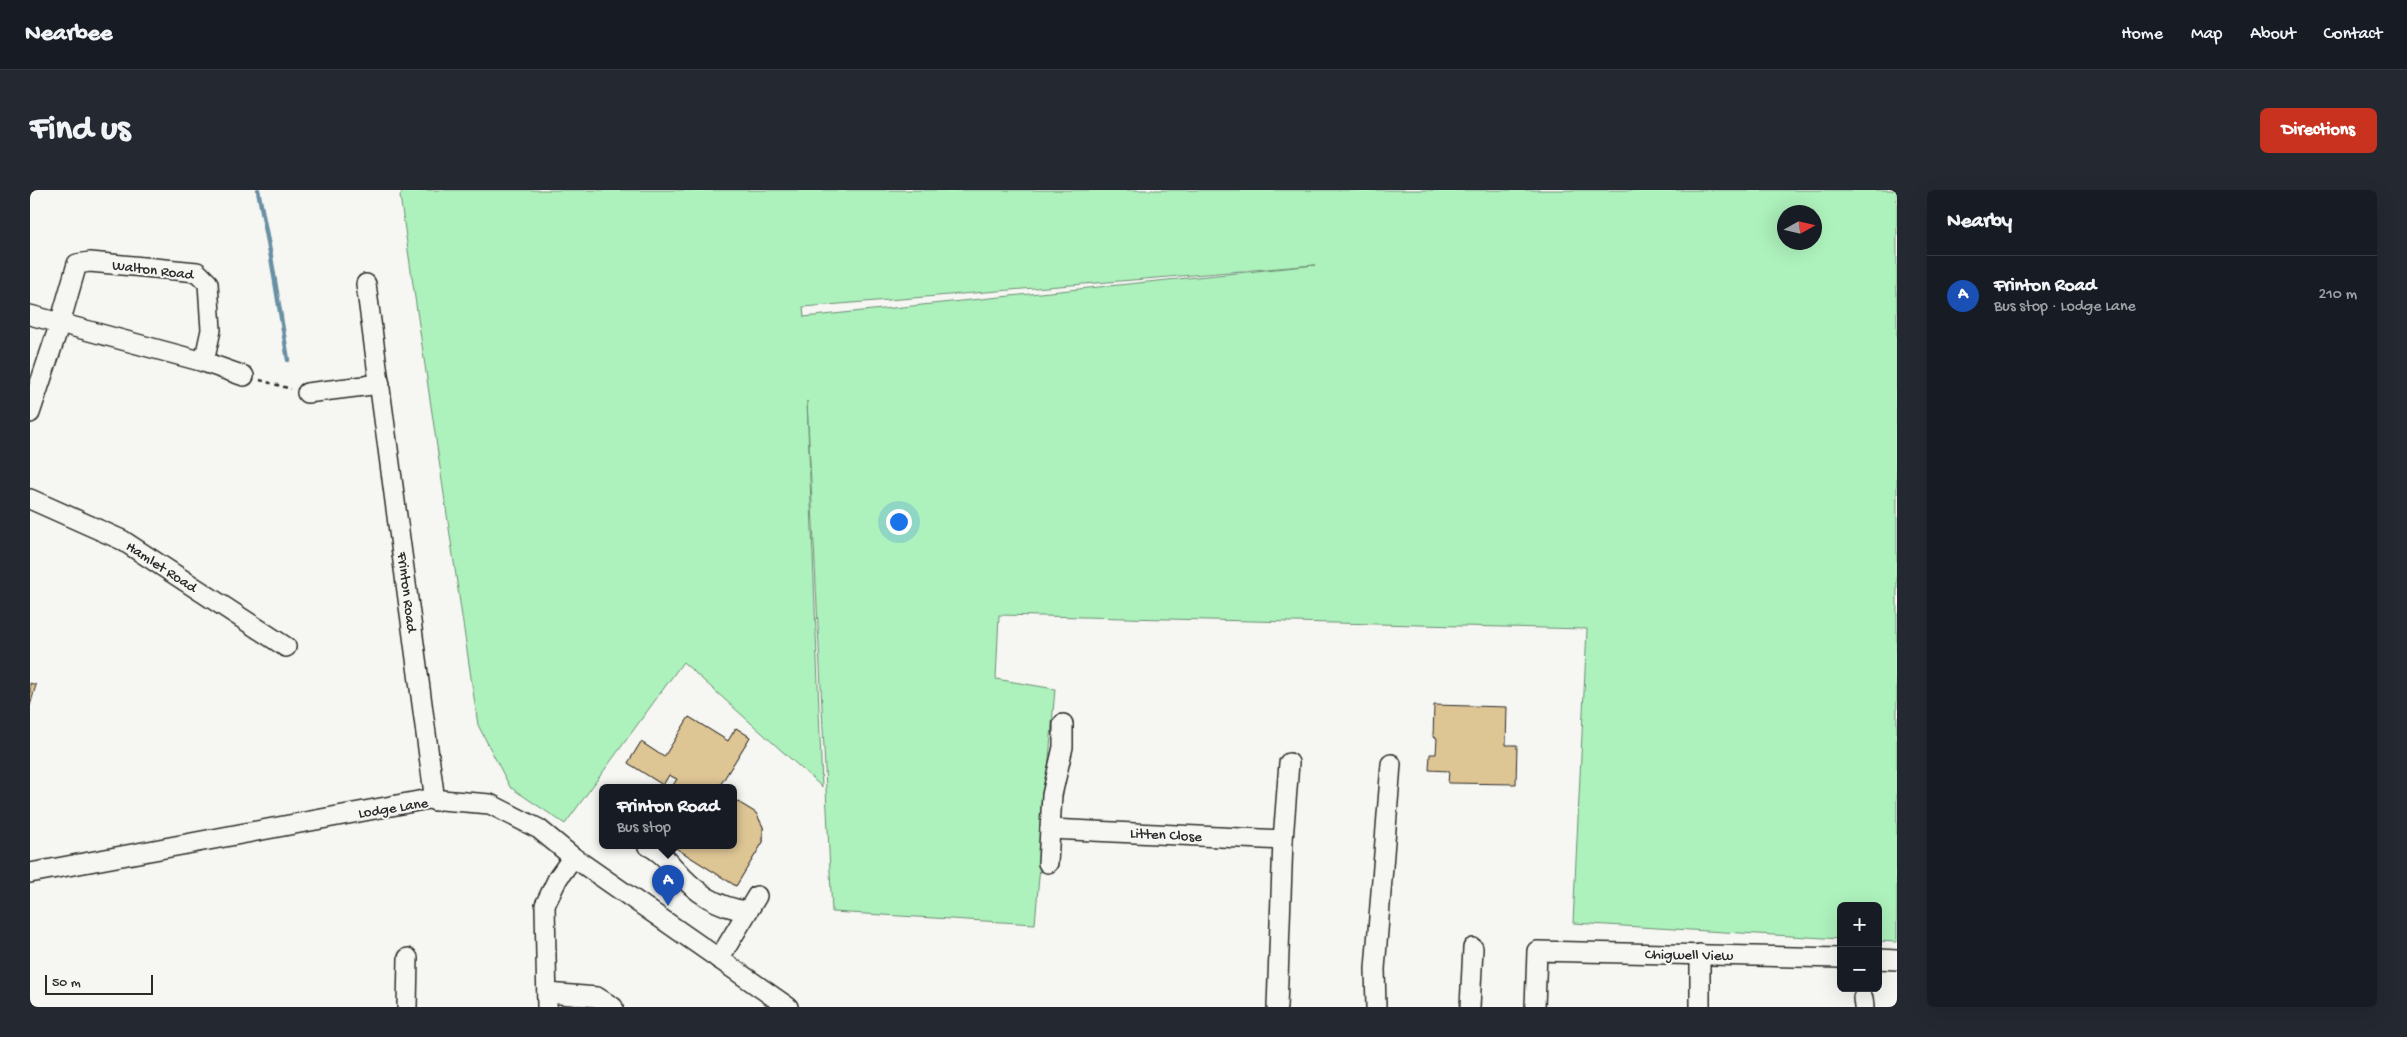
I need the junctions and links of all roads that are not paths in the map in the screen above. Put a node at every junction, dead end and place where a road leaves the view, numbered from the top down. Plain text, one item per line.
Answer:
1 (366, 284) dead end
2 (30, 315) edge
3 (60, 323) junction
4 (204, 362) junction
5 (244, 376) road end
6 (380, 384) junction
7 (307, 393) road end
8 (30, 413) edge
9 (30, 499) edge
10 (286, 647) dead end
11 (1063, 724) dead end
12 (1289, 763) dead end
13 (1391, 764) dead end
14 (435, 801) junction
15 (1050, 829) junction
16 (1283, 840) junction
17 (656, 849) edge
18 (573, 858) junction
19 (1048, 863) dead end
20 (30, 873) edge
21 (1472, 948) dead end
22 (1700, 954) junction
23 (408, 958) dead end
24 (1837, 958) edge
25 (719, 959) junction
26 (1882, 959) edge
27 (1897, 960) edge
28 (547, 1000) edge
29 (407, 1007) edge
30 (613, 1007) edge
31 (788, 1007) edge
32 (1277, 1007) edge
33 (1376, 1007) edge
34 (1470, 1007) edge
35 (1535, 1007) edge
36 (1700, 1007) edge

1 - 6 street, Frinton Road
2 - 3 street
3 - 4 street
3 - 4 street, Walton Road
3 - 8 street, Walton Road
4 - 5 street
6 - 7 street
6 - 14 street, Frinton Road
9 - 10 street, Hamlet Road
11 - 15 street
12 - 16 street
13 - 33 street
14 - 18 street, Lodge Lane
14 - 20 street, Lodge Lane
15 - 16 street, Litten Close
15 - 19 street
16 - 32 street
17 - 25 street
18 - 25 street, Lodge Lane
18 - 28 street
21 - 34 street
22 - 24 street, Chigwell View
22 - 35 street, Chigwell View
22 - 36 street
23 - 29 street
25 - 31 street, Lodge Lane
26 - 27 street
28 - 30 street

